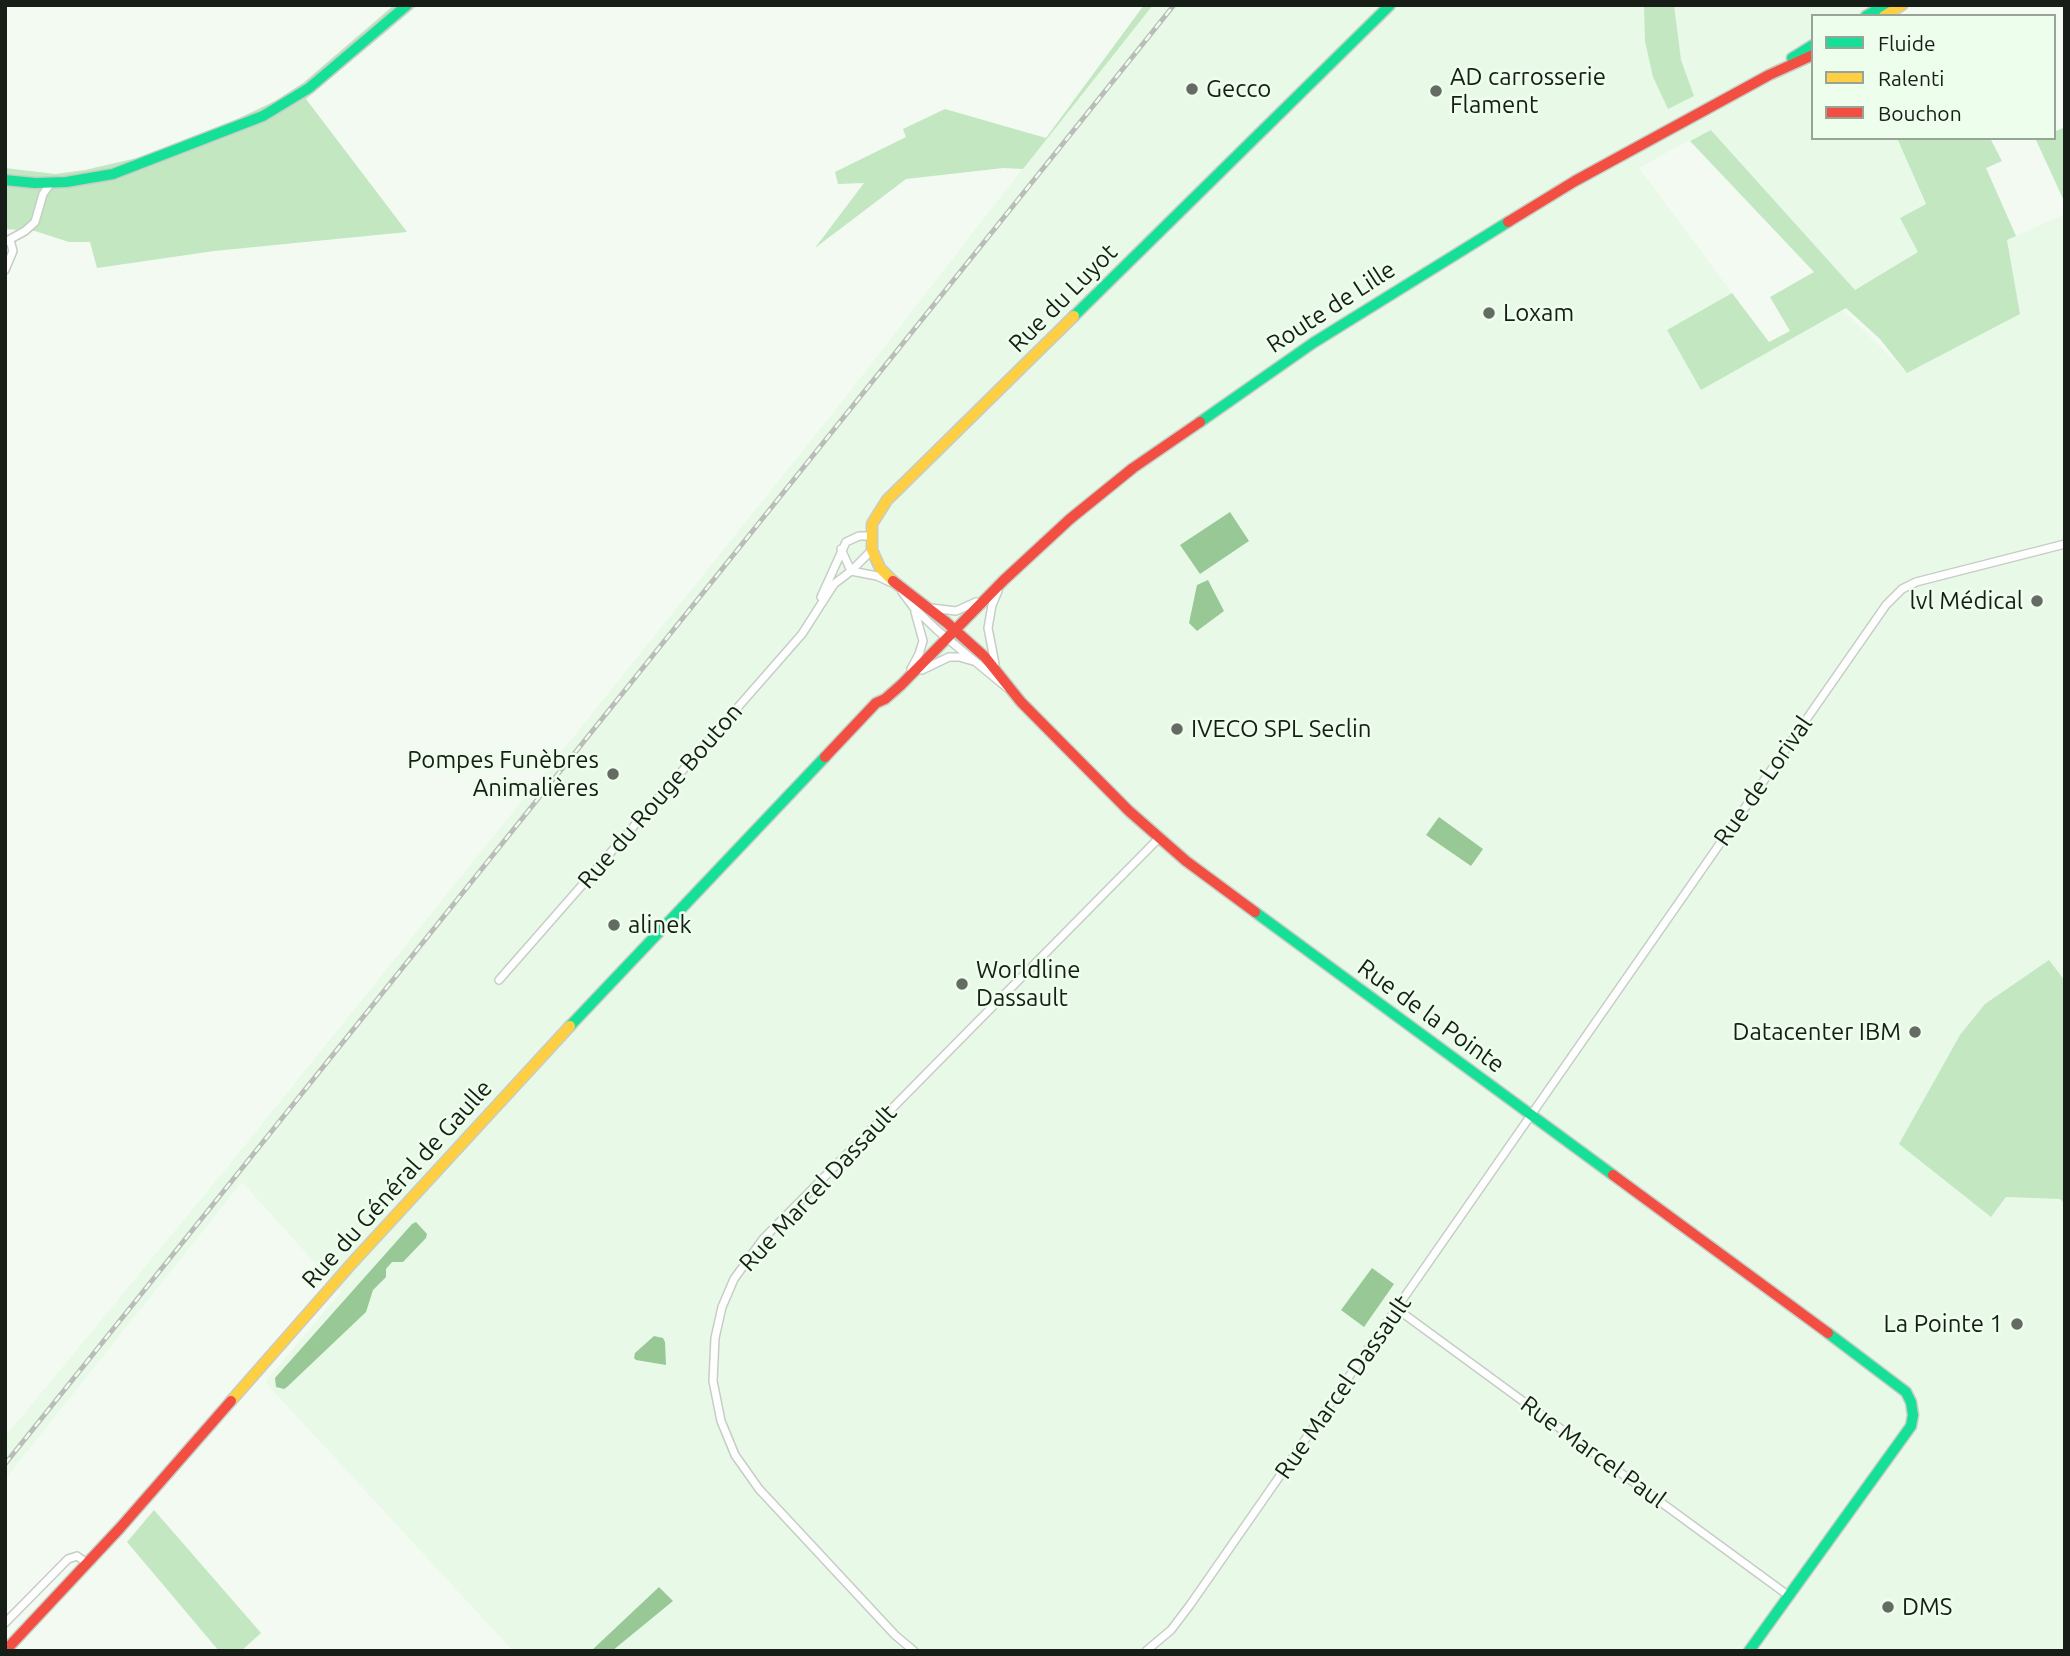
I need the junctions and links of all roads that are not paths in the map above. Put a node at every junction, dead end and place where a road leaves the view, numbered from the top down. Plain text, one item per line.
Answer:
1 (407, 5) edge
2 (1390, 5) edge
3 (1885, 5) edge
4 (1869, 14) edge
5 (1811, 46) edge
6 (1811, 56) edge
7 (1769, 75) junction
8 (5, 180) edge
9 (51, 183) junction
10 (8, 241) edge
11 (5, 270) edge
12 (870, 536) junction
13 (2065, 544) edge
14 (841, 549) junction
15 (872, 550) junction
16 (851, 571) junction
17 (1004, 580) junction
18 (898, 586) junction
19 (928, 607) junction
20 (914, 608) junction
21 (817, 610) junction
22 (955, 630) junction
23 (947, 638) junction
24 (983, 667) junction
25 (996, 668) junction
26 (901, 685) junction
27 (1016, 696) junction
28 (1159, 838) junction
29 (499, 980) dead end
30 (1531, 1115) junction
31 (1397, 1308) junction
32 (87, 1563) junction
33 (1789, 1596) junction
34 (5, 1623) edge
35 (6, 1648) edge
36 (914, 1651) edge
37 (1146, 1651) edge
38 (1749, 1651) edge

1 - 9 main road
2 - 12 main road, Rue du Luyot
3 - 4 main road
5 - 7 main road, Route de Lille
6 - 7 main road, Route de Lille
7 - 17 main road, Route de Lille
8 - 9 main road
9 - 10 street
10 - 11 street
12 - 14 street
12 - 15 main road
13 - 30 street, Rue de Lorival
14 - 16 street
14 - 21 street, Rue du Rouge Bouton
15 - 16 street, Rue du Rouge Bouton
15 - 18 main road
16 - 18 street
16 - 21 street, Rue du Rouge Bouton
17 - 19 street
17 - 22 main road, Route de Lille
17 - 25 street
18 - 19 main road
18 - 20 street
19 - 22 main road
20 - 23 street
20 - 26 street
21 - 29 street, Rue du Rouge Bouton
22 - 23 main road, Rue du Général de Gaulle
22 - 25 main road, Rue de la Pointe
23 - 24 street
23 - 26 main road, Rue du Général de Gaulle
24 - 26 street
24 - 27 street
25 - 27 main road, Rue de la Pointe
26 - 32 main road, Rue du Général de Gaulle
27 - 28 main road, Rue de la Pointe
28 - 30 main road, Rue de la Pointe
28 - 36 street, Rue Marcel Dassault
30 - 31 street, Rue Marcel Dassault
30 - 33 main road, Rue de la Pointe
31 - 33 street, Rue Marcel Paul
31 - 37 street, Rue Marcel Dassault
32 - 34 street
32 - 35 main road, Rue du Général de Gaulle
33 - 38 main road

